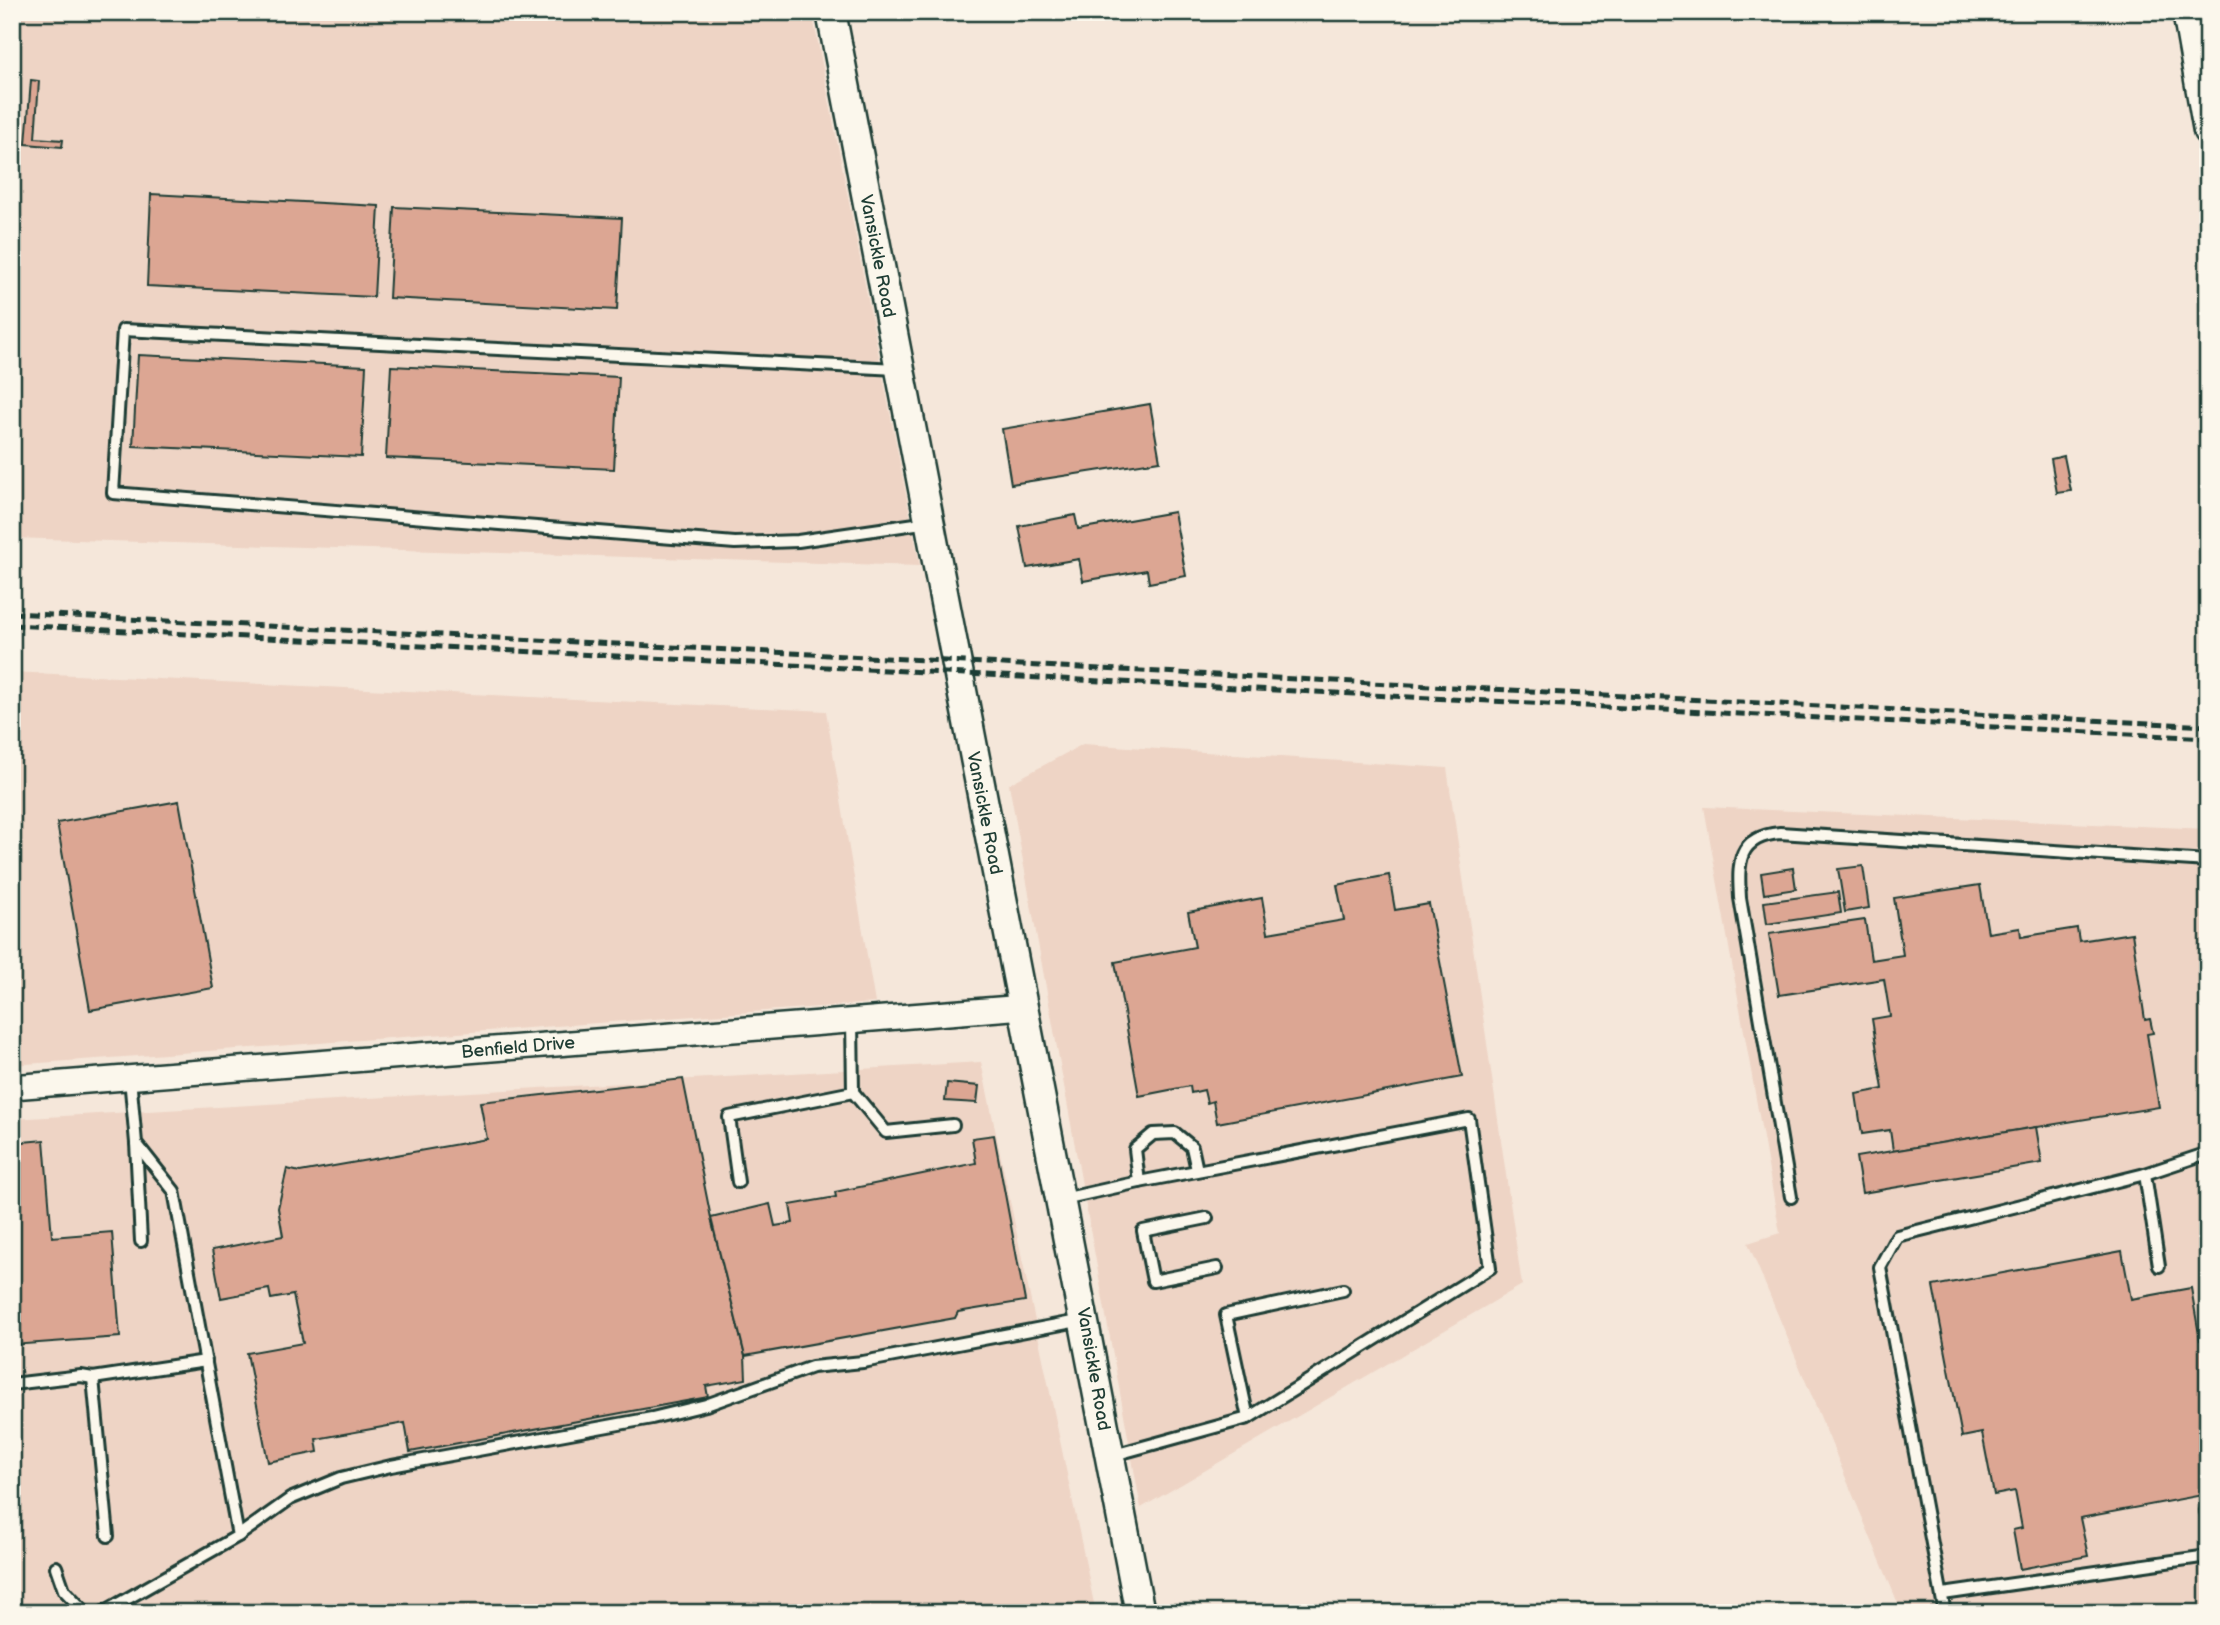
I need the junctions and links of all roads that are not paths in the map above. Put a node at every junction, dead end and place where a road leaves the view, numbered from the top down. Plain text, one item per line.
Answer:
1 (831, 12) edge
2 (2187, 12) edge
3 (2208, 131) edge
4 (900, 369) junction
5 (929, 522) junction
6 (2208, 861) edge
7 (1024, 1007) junction
8 (852, 1021) junction
9 (130, 1078) junction
10 (13, 1085) edge
11 (853, 1092) junction
12 (954, 1125) dead end
13 (136, 1143) junction
14 (2208, 1153) edge
15 (1197, 1170) junction
16 (2145, 1174) junction
17 (738, 1182) dead end
18 (1139, 1182) junction
19 (1791, 1197) dead end
20 (1063, 1199) junction
21 (1207, 1218) dead end
22 (141, 1241) dead end
23 (2159, 1266) dead end
24 (1217, 1268) dead end
25 (1343, 1290) dead end
26 (1085, 1320) junction
27 (206, 1361) junction
28 (93, 1378) junction
29 (12, 1384) edge
30 (1248, 1418) junction
31 (1110, 1456) junction
32 (107, 1536) dead end
33 (238, 1536) junction
34 (2208, 1556) edge
35 (56, 1567) dead end
36 (1943, 1594) junction
37 (86, 1613) edge
38 (102, 1613) edge
39 (1140, 1613) edge
40 (1945, 1613) edge

1 - 4 street, Vansickle Road
2 - 3 street
4 - 5 street, Vansickle Road
4 - 5 lane
5 - 7 street, Vansickle Road
6 - 19 lane
7 - 8 street, Benfield Drive
7 - 20 street, Vansickle Road
8 - 9 street, Benfield Drive
8 - 11 lane
9 - 10 street, Benfield Drive
9 - 13 lane
11 - 12 lane
11 - 17 lane
13 - 22 lane
13 - 27 lane
14 - 16 lane
15 - 18 lane
15 - 18 lane
15 - 30 lane
16 - 23 lane
16 - 36 lane
18 - 20 lane
20 - 26 street, Vansickle Road
21 - 24 lane
25 - 30 lane
26 - 31 street, Vansickle Road
26 - 33 lane
27 - 28 lane
27 - 33 lane
28 - 29 lane
28 - 32 lane
30 - 31 lane
31 - 39 street, Vansickle Road
33 - 38 lane
34 - 36 lane
35 - 37 lane
36 - 40 lane

